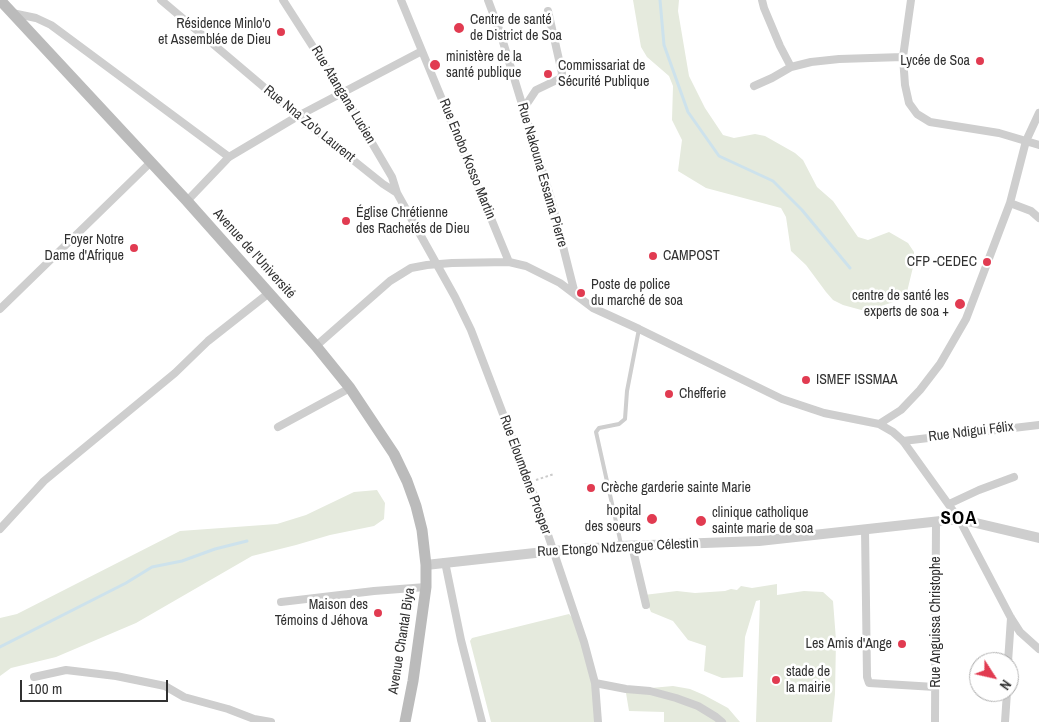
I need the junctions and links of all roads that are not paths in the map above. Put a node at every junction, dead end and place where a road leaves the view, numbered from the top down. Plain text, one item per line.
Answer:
1 (0, 0) edge
2 (160, 0) edge
3 (283, 0) edge
4 (401, 0) edge
5 (488, 0) edge
6 (762, 0) edge
7 (911, 0) edge
8 (548, 11) dead end
9 (11, 13) junction
10 (422, 51) junction
11 (903, 57) junction
12 (791, 67) junction
13 (754, 86) dead end
14 (342, 92) junction
15 (524, 108) junction
16 (1039, 113) edge
17 (298, 116) junction
18 (1026, 141) junction
19 (1039, 145) edge
20 (230, 157) junction
21 (151, 162) junction
22 (397, 193) junction
23 (187, 201) junction
24 (1010, 203) junction
25 (1039, 218) edge
26 (509, 262) junction
27 (437, 264) junction
28 (269, 293) junction
29 (575, 294) junction
30 (0, 309) edge
31 (639, 329) junction
32 (316, 346) junction
33 (350, 388) junction
34 (879, 424) junction
35 (1039, 425) edge
36 (278, 428) dead end
37 (903, 441) junction
38 (1014, 477) dead end
39 (949, 504) junction
40 (959, 519) junction
41 (936, 521) junction
42 (0, 529) edge
43 (866, 529) junction
44 (1039, 538) edge
45 (627, 546) junction
46 (553, 551) junction
47 (445, 562) junction
48 (426, 565) junction
49 (426, 587) junction
50 (281, 602) dead end
51 (646, 605) dead end
52 (1011, 618) junction
53 (1039, 649) edge
54 (1009, 652) edge
55 (34, 677) dead end
56 (595, 683) junction
57 (935, 687) junction
58 (1006, 702) edge
59 (254, 721) edge
60 (271, 722) edge
61 (405, 722) edge
62 (482, 722) edge
63 (598, 722) edge
64 (722, 722) edge
65 (935, 722) edge
66 (1005, 722) edge

1 - 9 main road, Avenue de l'Université
2 - 17 street, Rue Nna Zo'o Laurent
3 - 14 street, Rue Atangana Lucien
4 - 10 street, Rue Enobo Kosso Martin
5 - 15 street, Rue Nakouna Essama Pierre
6 - 12 street
7 - 11 street
8 - 15 street
9 - 20 street
9 - 21 main road, Avenue de l'Université
10 - 14 street
10 - 26 street, Rue Enobo Kosso Martin
11 - 12 street
11 - 18 street
12 - 13 street
14 - 17 street
14 - 22 street, Rue Atangana Lucien
15 - 29 street, Rue Nakouna Essama Pierre
16 - 18 street
17 - 20 street
17 - 22 street, Rue Nna Zo'o Laurent
18 - 19 street
18 - 24 street
20 - 23 street
21 - 23 main road, Avenue de l'Université
21 - 30 street
22 - 27 street, Rue Nna Zo'o Laurent
23 - 28 main road, Avenue de l'Université
24 - 25 street
24 - 34 street
26 - 27 street
26 - 29 street
27 - 32 street
27 - 46 street, Rue Eloumdene Prosper
28 - 32 main road, Avenue de l'Université
28 - 42 street
29 - 31 street
31 - 34 street
31 - 45 lane
32 - 33 main road, Avenue de l'Université
33 - 36 street
33 - 48 main road, Avenue de l'Université
34 - 37 street
35 - 37 street, Rue Ndigui Félix
37 - 39 street
38 - 39 street
39 - 40 street
40 - 41 street, Rue Etongo Ndzengue Célestin
40 - 44 street, Rue Etongo Ndzengue Célestin
40 - 52 street
41 - 43 street, Rue Etongo Ndzengue Célestin
41 - 57 street, Rue Anguissa Christophe
43 - 45 street, Rue Etongo Ndzengue Célestin
43 - 57 street
45 - 46 street, Rue Etongo Ndzengue Célestin
45 - 51 street
46 - 47 street, Rue Etongo Ndzengue Célestin
46 - 56 street, Rue Eloumdene Prosper
47 - 48 street, Rue Etongo Ndzengue Célestin
47 - 62 street
48 - 49 main road, Avenue Chantal Biya
49 - 50 street
49 - 61 main road, Avenue Chantal Biya
52 - 53 street
52 - 54 street
55 - 59 street
56 - 63 street, Rue Eloumdene Prosper
56 - 64 street
57 - 65 street, Rue Anguissa Christophe
58 - 66 street
59 - 60 street

